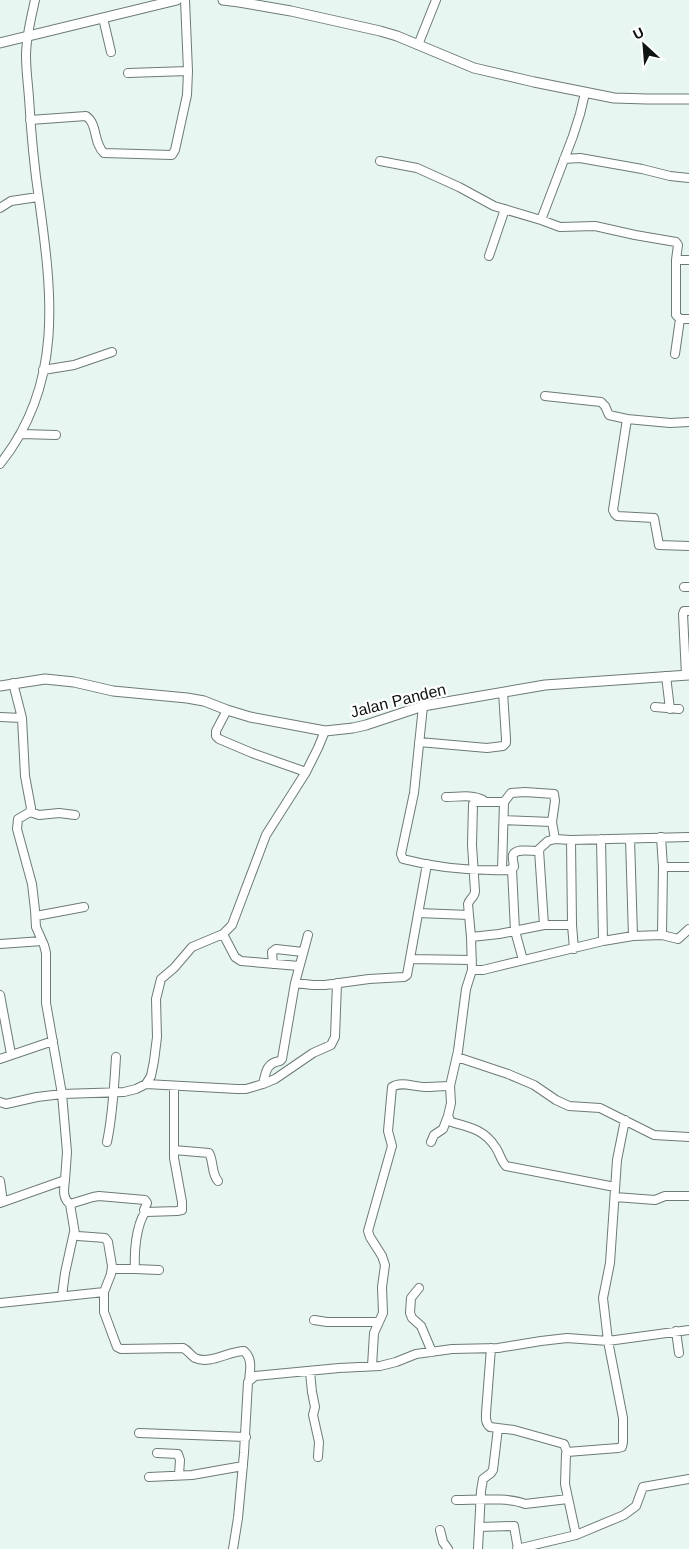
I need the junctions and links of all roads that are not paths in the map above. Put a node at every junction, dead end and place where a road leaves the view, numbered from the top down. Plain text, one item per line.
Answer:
1 (35, 0) edge
2 (177, 0) edge
3 (185, 0) edge
4 (223, 0) edge
5 (436, 0) edge
6 (240, 1) edge
7 (103, 18) junction
8 (27, 37) junction
9 (0, 43) edge
10 (418, 45) junction
11 (111, 52) dead end
12 (188, 72) junction
13 (128, 73) dead end
14 (585, 93) junction
15 (689, 99) edge
16 (30, 120) junction
17 (564, 159) junction
18 (380, 161) dead end
19 (689, 178) edge
20 (38, 197) junction
21 (0, 208) edge
22 (505, 209) junction
23 (542, 220) junction
24 (489, 256) dead end
25 (676, 260) junction
26 (689, 260) edge
27 (680, 319) junction
28 (689, 319) edge
29 (112, 352) dead end
30 (675, 354) dead end
31 (43, 370) junction
32 (545, 396) dead end
33 (627, 419) junction
34 (689, 422) edge
35 (22, 434) junction
36 (56, 435) dead end
37 (0, 464) edge
38 (689, 546) edge
39 (689, 611) edge
40 (687, 675) edge
41 (666, 676) junction
42 (13, 683) junction
43 (0, 686) edge
44 (503, 692) junction
45 (423, 706) junction
46 (655, 707) dead end
47 (670, 709) junction
48 (679, 709) dead end
49 (227, 710) junction
50 (0, 717) edge
51 (22, 718) junction
52 (325, 731) junction
53 (420, 742) junction
54 (306, 772) junction
55 (446, 797) dead end
56 (487, 802) junction
57 (504, 802) junction
58 (30, 812) junction
59 (76, 816) dead end
60 (504, 820) junction
61 (552, 822) junction
62 (661, 837) junction
63 (689, 837) edge
64 (555, 839) junction
65 (601, 839) junction
66 (630, 839) junction
67 (571, 840) junction
68 (539, 850) junction
69 (427, 864) junction
70 (663, 866) junction
71 (689, 867) edge
72 (512, 869) junction
73 (474, 870) junction
74 (502, 870) junction
75 (84, 907) dead end
76 (418, 913) junction
77 (469, 915) junction
78 (36, 916) junction
79 (544, 925) junction
80 (572, 925) junction
81 (689, 929) edge
82 (515, 931) junction
83 (224, 934) junction
84 (308, 935) dead end
85 (662, 935) junction
86 (632, 936) junction
87 (472, 937) junction
88 (42, 941) junction
89 (603, 941) junction
90 (0, 944) edge
91 (574, 949) junction
92 (303, 952) junction
93 (410, 959) junction
94 (472, 960) junction
95 (523, 960) junction
96 (273, 964) junction
97 (299, 966) junction
98 (472, 970) junction
99 (295, 983) junction
100 (337, 983) junction
101 (0, 995) edge
102 (1, 1005) edge
103 (53, 1041) junction
104 (11, 1054) junction
105 (457, 1056) junction
106 (116, 1058) dead end
107 (0, 1059) edge
108 (146, 1084) junction
109 (263, 1084) junction
110 (174, 1086) junction
111 (450, 1086) junction
112 (114, 1093) junction
113 (62, 1094) junction
114 (0, 1102) edge
115 (448, 1116) junction
116 (625, 1120) junction
117 (689, 1136) edge
118 (107, 1142) dead end
119 (431, 1142) dead end
120 (174, 1150) junction
121 (65, 1180) junction
122 (0, 1181) edge
123 (218, 1181) dead end
124 (616, 1187) junction
125 (615, 1196) junction
126 (689, 1196) edge
127 (1, 1202) edge
128 (70, 1204) junction
129 (145, 1212) junction
130 (74, 1232) junction
131 (112, 1268) junction
132 (135, 1269) junction
133 (159, 1270) dead end
134 (419, 1288) dead end
135 (104, 1292) junction
136 (62, 1296) junction
137 (0, 1303) edge
138 (314, 1320) dead end
139 (380, 1322) junction
140 (689, 1330) edge
141 (676, 1331) junction
142 (608, 1341) junction
143 (491, 1348) junction
144 (432, 1352) junction
145 (679, 1353) dead end
146 (372, 1366) junction
147 (310, 1372) junction
148 (248, 1382) junction
149 (498, 1428) junction
150 (139, 1433) dead end
151 (246, 1437) junction
152 (157, 1452) dead end
153 (567, 1452) junction
154 (318, 1457) dead end
155 (243, 1466) junction
156 (179, 1475) junction
157 (149, 1477) dead end
158 (689, 1479) edge
159 (568, 1499) junction
160 (456, 1500) dead end
161 (480, 1500) junction
162 (479, 1527) junction
163 (440, 1530) dead end
164 (576, 1535) junction
165 (233, 1549) edge
166 (448, 1549) edge
167 (478, 1549) edge
168 (518, 1549) edge

1 - 8 street
2 - 7 street
3 - 12 street
4 - 6 street
5 - 10 street
6 - 10 street
7 - 8 street
7 - 11 street
8 - 9 street
8 - 16 street
10 - 14 street
12 - 13 street
12 - 16 street
14 - 15 street
14 - 17 street
16 - 20 street
17 - 19 street
17 - 23 street
18 - 22 street
20 - 21 street
20 - 31 street
22 - 23 street
22 - 24 street
23 - 25 street
25 - 26 street
25 - 27 street
27 - 28 street
27 - 30 street
29 - 31 street
31 - 35 street
32 - 33 street
33 - 34 street
33 - 38 street
35 - 36 street
35 - 37 street
39 - 40 street
40 - 41 street, Jalan Panden
41 - 44 street, Jalan Panden
41 - 47 street
42 - 43 street, Jalan Panden
42 - 49 street, Jalan Panden
42 - 51 street
44 - 45 street, Jalan Panden
44 - 53 street
45 - 52 street, Jalan Panden
45 - 53 street
46 - 47 street
47 - 48 street
49 - 52 street, Jalan Panden
49 - 54 street
50 - 51 street
51 - 58 street
52 - 54 street
53 - 69 street
54 - 83 street
55 - 56 street
56 - 57 street
56 - 73 street
57 - 60 street
57 - 61 street
58 - 59 street
58 - 78 street
60 - 61 street
60 - 74 street
61 - 64 street
62 - 63 street
62 - 66 street
62 - 70 street
64 - 67 street
64 - 68 street
65 - 66 street
65 - 67 street
65 - 89 street
66 - 86 street
67 - 80 street
68 - 72 street
68 - 79 street
69 - 73 street
69 - 76 street
70 - 71 street
70 - 85 street
72 - 74 street
72 - 82 street
73 - 74 street
73 - 77 street
75 - 78 street
76 - 77 street
76 - 93 street
77 - 87 street
78 - 88 street
79 - 80 street
79 - 82 street
80 - 91 street
81 - 85 street
82 - 87 street
82 - 95 street
83 - 96 street
83 - 108 street
84 - 92 street
85 - 86 street
86 - 89 street
87 - 94 street
88 - 90 street
88 - 103 street
89 - 91 street
91 - 95 street
92 - 96 street
92 - 97 street
93 - 94 street
93 - 100 street
94 - 98 street
95 - 98 street
96 - 97 street
97 - 99 street
98 - 105 street
99 - 100 street
99 - 109 street
100 - 109 street
101 - 102 street
102 - 104 street
103 - 104 street
103 - 113 street
104 - 107 street
105 - 111 street
105 - 116 street
106 - 112 street
108 - 110 street
108 - 112 street
109 - 110 street
110 - 120 street
111 - 115 street
111 - 139 street
112 - 113 street
112 - 118 street
113 - 114 street
113 - 121 street
115 - 119 street
115 - 124 street
116 - 117 street
116 - 124 street
120 - 123 street
120 - 129 street
121 - 127 street
121 - 128 street
122 - 127 street
124 - 125 street
125 - 126 street
125 - 142 street
128 - 129 street
128 - 130 street
129 - 132 street
130 - 131 street
130 - 136 street
131 - 132 street
131 - 135 street
132 - 133 street
134 - 144 street
135 - 136 street
135 - 148 street
136 - 137 street
138 - 139 street
139 - 146 street
140 - 141 street
141 - 142 street
141 - 145 street
142 - 143 street
142 - 153 street
143 - 144 street
143 - 149 street
144 - 146 street
146 - 147 street
147 - 148 street
147 - 154 street
148 - 151 street
149 - 153 street
149 - 161 street
150 - 151 street
151 - 155 street
152 - 156 street
153 - 159 street
155 - 156 street
155 - 165 street
156 - 157 street
158 - 164 street
159 - 161 street
159 - 164 street
160 - 161 street
161 - 162 street
162 - 167 street
162 - 168 street
163 - 166 street
164 - 168 street

